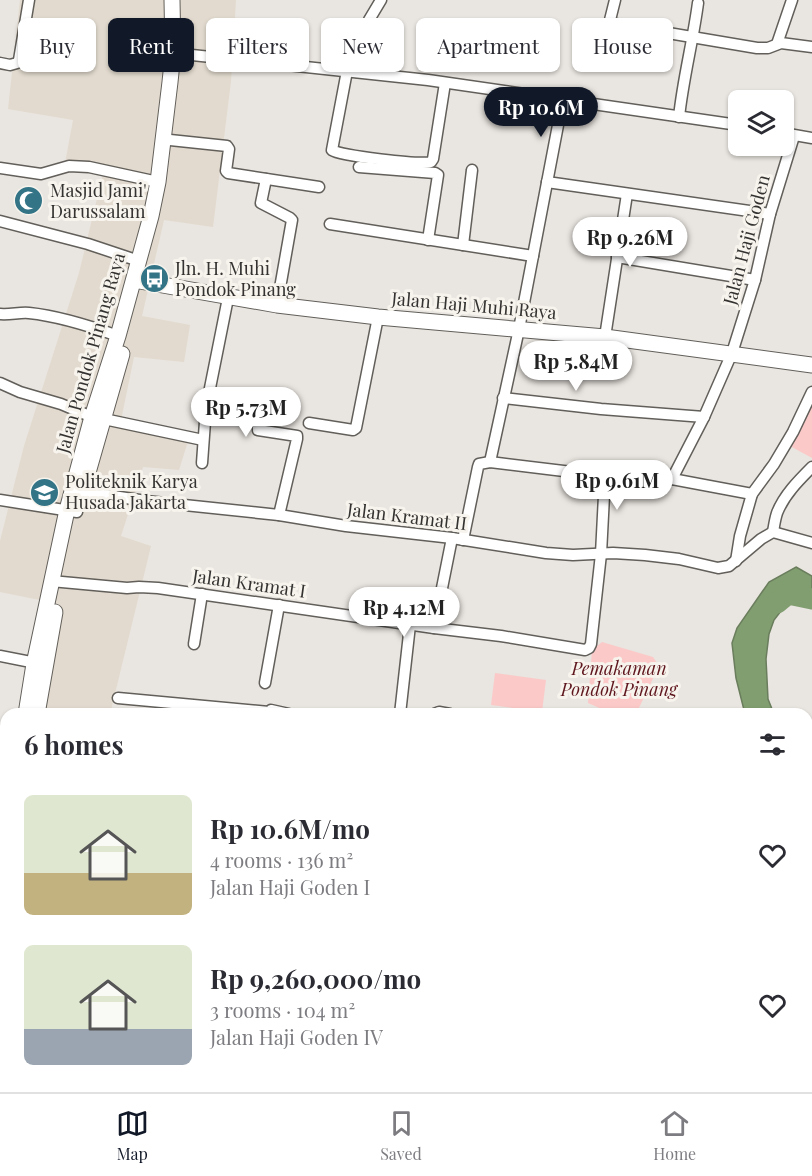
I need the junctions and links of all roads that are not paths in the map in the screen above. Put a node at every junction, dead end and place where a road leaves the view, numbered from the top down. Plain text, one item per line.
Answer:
1 (29, 0) edge
2 (172, 0) edge
3 (181, 0) edge
4 (381, 0) edge
5 (615, 0) edge
6 (792, 0) edge
7 (698, 3) dead end
8 (174, 18) edge
9 (180, 18) edge
10 (370, 18) edge
11 (694, 37) junction
12 (777, 44) junction
13 (812, 47) edge
14 (194, 55) edge
15 (0, 65) edge
16 (321, 68) edge
17 (174, 72) edge
18 (175, 72) edge
19 (352, 72) edge
20 (360, 72) edge
21 (445, 83) junction
22 (563, 99) junction
23 (679, 117) junction
24 (728, 124) edge
25 (794, 136) edge
26 (812, 138) edge
27 (170, 140) junction
28 (783, 156) edge
29 (359, 167) dead end
30 (0, 168) edge
31 (472, 170) dead end
32 (266, 178) junction
33 (158, 182) junction
34 (548, 182) junction
35 (319, 187) dead end
36 (627, 194) junction
37 (770, 214) junction
38 (0, 221) edge
39 (330, 224) dead end
40 (428, 240) junction
41 (463, 245) junction
42 (533, 256) junction
43 (617, 257) junction
44 (139, 261) junction
45 (755, 280) junction
46 (138, 282) junction
47 (228, 298) junction
48 (277, 305) junction
49 (0, 314) edge
50 (378, 317) junction
51 (519, 329) junction
52 (118, 336) junction
53 (604, 337) junction
54 (732, 353) junction
55 (812, 365) edge
56 (110, 377) junction
57 (0, 383) edge
58 (812, 392) edge
59 (503, 398) junction
60 (206, 408) junction
61 (704, 417) junction
62 (98, 418) junction
63 (309, 423) dead end
64 (203, 440) junction
65 (490, 462) junction
66 (202, 463) dead end
67 (812, 467) edge
68 (606, 476) junction
69 (672, 479) junction
70 (77, 491) junction
71 (752, 494) junction
72 (0, 500) edge
73 (72, 511) junction
74 (279, 515) junction
75 (773, 532) junction
76 (458, 539) junction
77 (812, 543) edge
78 (601, 554) junction
79 (736, 561) junction
80 (56, 581) junction
81 (202, 594) junction
82 (279, 605) junction
83 (410, 625) junction
84 (434, 628) junction
85 (194, 644) dead end
86 (0, 656) edge
87 (40, 664) junction
88 (266, 683) dead end
89 (118, 698) dead end
90 (28, 708) edge
91 (37, 708) edge
92 (219, 708) edge
93 (401, 708) edge

1 - 15 street
2 - 8 main road, Jalan Pondok Pinang Raya
3 - 9 main road, Jalan Pondok Pinang Raya
4 - 10 street
5 - 11 street
6 - 12 street
7 - 11 street
11 - 12 street
11 - 23 street
12 - 13 street
14 - 16 street
17 - 33 main road, Jalan Pondok Pinang Raya
18 - 27 main road, Jalan Pondok Pinang Raya
19 - 21 street
20 - 21 street
21 - 22 street
22 - 23 street
22 - 34 street
23 - 24 street
25 - 26 street, Jalan Haji Goden
27 - 32 street
27 - 46 main road, Jalan Pondok Pinang Raya
28 - 37 street, Jalan Haji Goden
29 - 40 street
30 - 33 street
31 - 41 street
32 - 35 street
32 - 48 street
33 - 44 main road, Jalan Pondok Pinang Raya
34 - 36 street
34 - 42 street
36 - 37 street
36 - 43 street
37 - 45 street, Jalan Haji Goden
38 - 44 street
39 - 40 street
40 - 41 street
41 - 42 street
42 - 51 street
43 - 45 street
43 - 53 street
44 - 46 main road, Jalan Pondok Pinang Raya
45 - 54 street, Jalan Haji Goden
46 - 47 main road, Jalan Haji Muhi Raya
46 - 52 main road, Jalan Pondok Pinang Raya
46 - 56 main road, Jalan Pondok Pinang Raya
47 - 48 main road, Jalan Haji Muhi Raya
47 - 60 street
48 - 50 main road, Jalan Haji Muhi Raya
49 - 52 street
50 - 51 main road, Jalan Haji Muhi Raya
50 - 63 street
51 - 53 main road, Jalan Haji Muhi Raya
51 - 59 street
52 - 56 main road, Jalan Pondok Pinang Raya
53 - 54 main road, Jalan Haji Muhi Raya
54 - 55 main road, Jalan Haji Muhi Raya
54 - 61 street, Jalan Haji Goden
56 - 62 main road, Jalan Pondok Pinang Raya
57 - 62 street
58 - 71 street
59 - 61 street
59 - 65 street
60 - 64 street
60 - 74 street
61 - 69 street, Jalan Haji Goden
62 - 64 street
62 - 70 main road, Jalan Pondok Pinang Raya
64 - 66 street
65 - 68 street
65 - 76 street
67 - 75 street
68 - 69 street
68 - 78 street, Jalan Kramat I
69 - 71 street
70 - 73 main road, Jalan Pondok Pinang Raya
70 - 74 street, Jalan Kramat II
71 - 79 street
72 - 73 street
73 - 80 main road, Jalan Pondok Pinang Raya
74 - 76 street, Jalan Kramat II
75 - 77 street
75 - 79 street
76 - 78 street, Jalan Kramat II
76 - 84 street
78 - 79 street, Jalan Kramat II
78 - 84 street, Jalan Kramat I
80 - 81 street, Jalan Kramat I
80 - 87 main road, Jalan Pondok Pinang Raya
81 - 82 street, Jalan Kramat I
81 - 85 street
82 - 83 street, Jalan Kramat I
82 - 88 street
83 - 84 street, Jalan Kramat I
83 - 93 street
86 - 87 street
87 - 90 main road, Jalan Pondok Pinang Raya
87 - 91 main road, Jalan Pondok Pinang Raya
89 - 92 street

